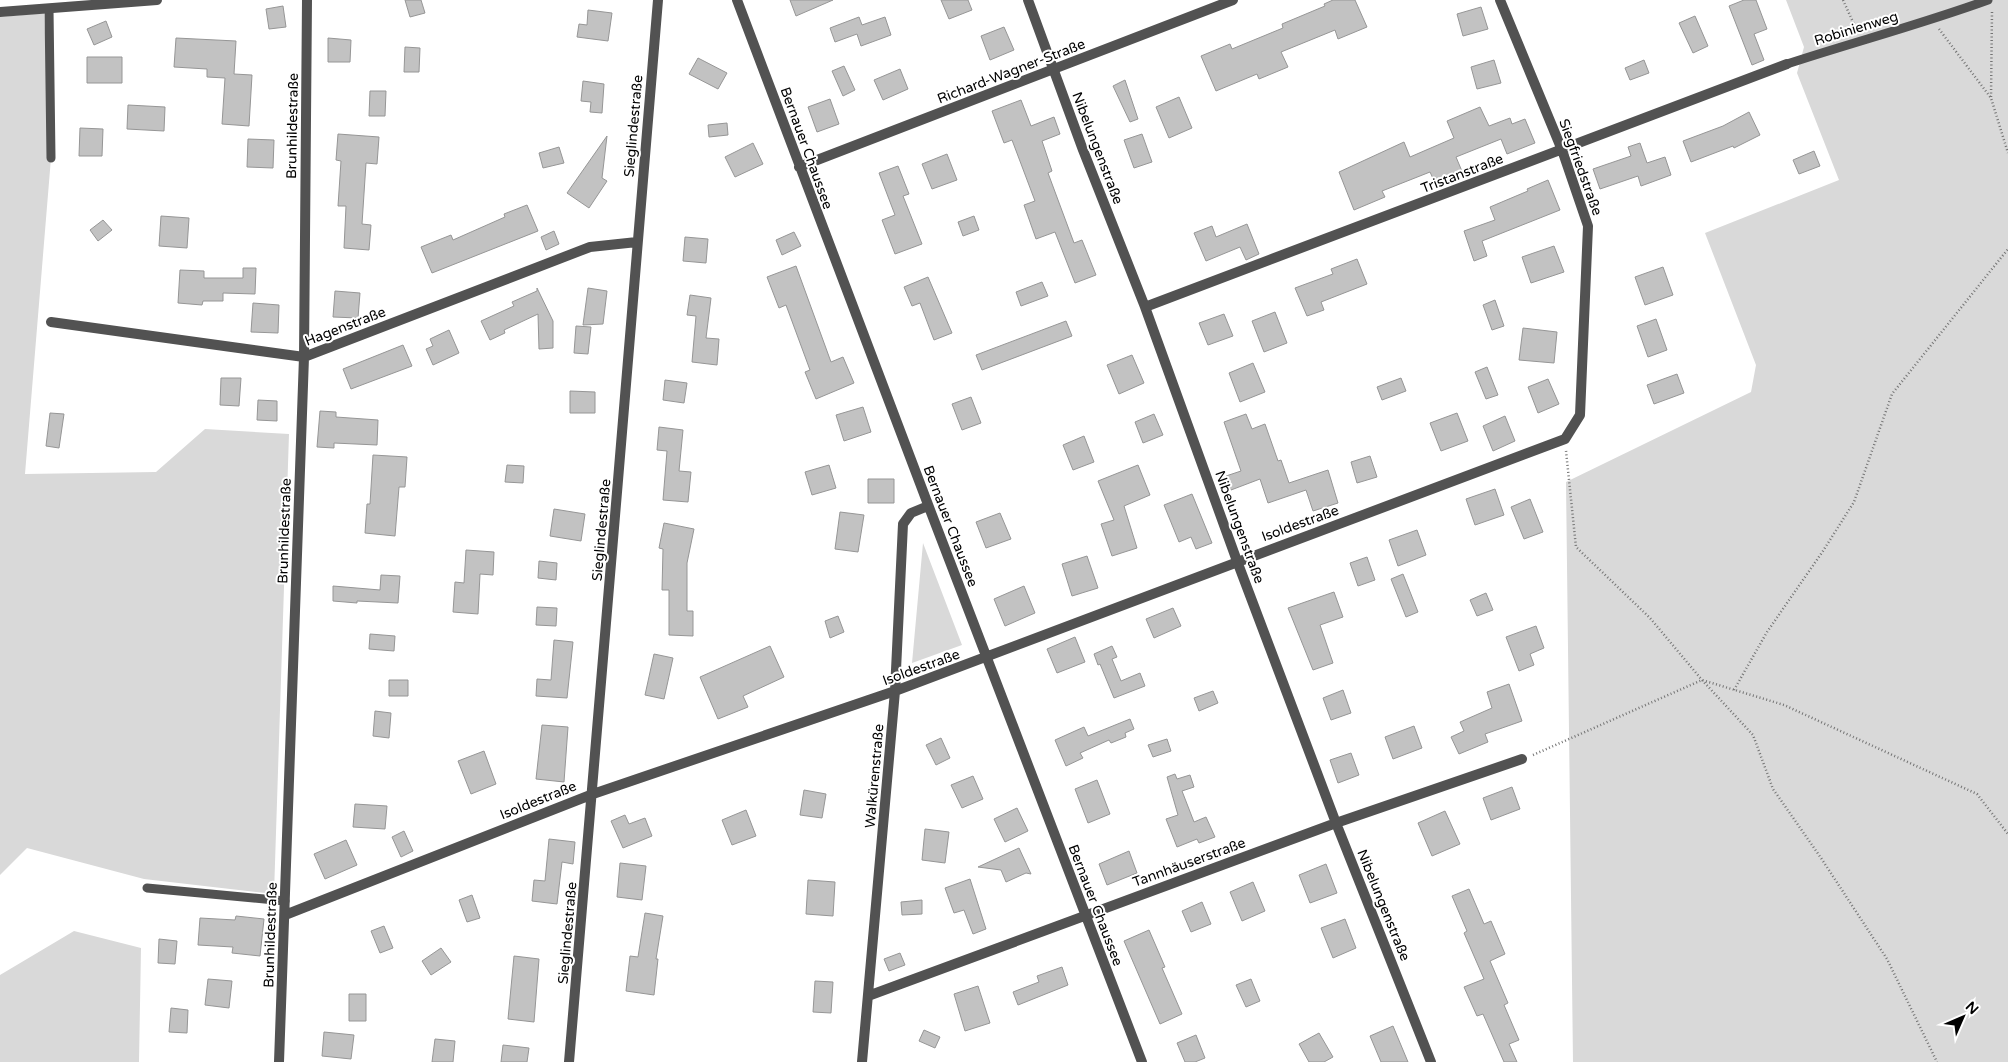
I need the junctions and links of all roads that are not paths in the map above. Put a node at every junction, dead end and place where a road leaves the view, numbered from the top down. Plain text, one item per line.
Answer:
1 (157, 0) edge
2 (307, 0) edge
3 (658, 0) edge
4 (736, 0) edge
5 (1028, 0) edge
6 (1233, 0) edge
7 (1500, 0) edge
8 (1988, 0) edge
9 (49, 8) junction
10 (0, 12) edge
11 (1787, 64) joint
12 (1055, 70) junction
13 (1562, 150) junction
14 (51, 158) dead end
15 (799, 167) junction
16 (637, 242) junction
17 (1146, 307) junction
18 (51, 322) dead end
19 (304, 357) junction
20 (1565, 440) joint
21 (928, 506) junction
22 (1238, 561) junction
23 (988, 657) junction
24 (895, 691) junction
25 (1522, 759) road end
26 (593, 794) junction
27 (1336, 823) junction
28 (148, 888) dead end
29 (285, 901) junction
30 (285, 915) junction
31 (1086, 916) junction
32 (868, 996) junction
33 (280, 1062) edge
34 (569, 1062) edge
35 (862, 1062) edge
36 (1142, 1062) edge
37 (1431, 1062) edge

1 - 9 street
2 - 19 street, Brunhildestraße
3 - 16 street, Sieglindestraße
4 - 15 street, Bernauer Chaussee
5 - 12 street, Nibelungenstraße
6 - 12 street, Richard-Wagner-Straße
7 - 13 street, Siegfriedstraße
8 - 11 lane, Robinienweg
9 - 10 street
9 - 14 lane
11 - 13 street, Tristanstraße
12 - 15 street, Richard-Wagner-Straße
12 - 17 street, Nibelungenstraße
13 - 17 street, Tristanstraße
13 - 20 street, Siegfriedstraße
15 - 21 street, Bernauer Chaussee
16 - 19 street, Hagenstraße
16 - 26 street, Sieglindestraße
17 - 22 street, Nibelungenstraße
18 - 19 street, Hagenstraße
19 - 29 street, Brunhildestraße
20 - 22 street, Isoldestraße
21 - 23 street, Bernauer Chaussee
21 - 24 street, Walkürenstraße
22 - 23 street, Isoldestraße
22 - 27 street, Nibelungenstraße
23 - 24 street, Isoldestraße
23 - 31 street, Bernauer Chaussee
24 - 26 street, Isoldestraße
24 - 32 street, Walkürenstraße
25 - 27 street, Tannhäuserstraße
26 - 30 street, Isoldestraße
26 - 34 street, Sieglindestraße
27 - 31 street, Tannhäuserstraße
27 - 37 street, Nibelungenstraße
28 - 29 lane
29 - 30 street, Brunhildestraße
30 - 33 street, Brunhildestraße
31 - 32 street, Tannhäuserstraße
31 - 36 street, Bernauer Chaussee
32 - 35 street, Walkürenstraße

